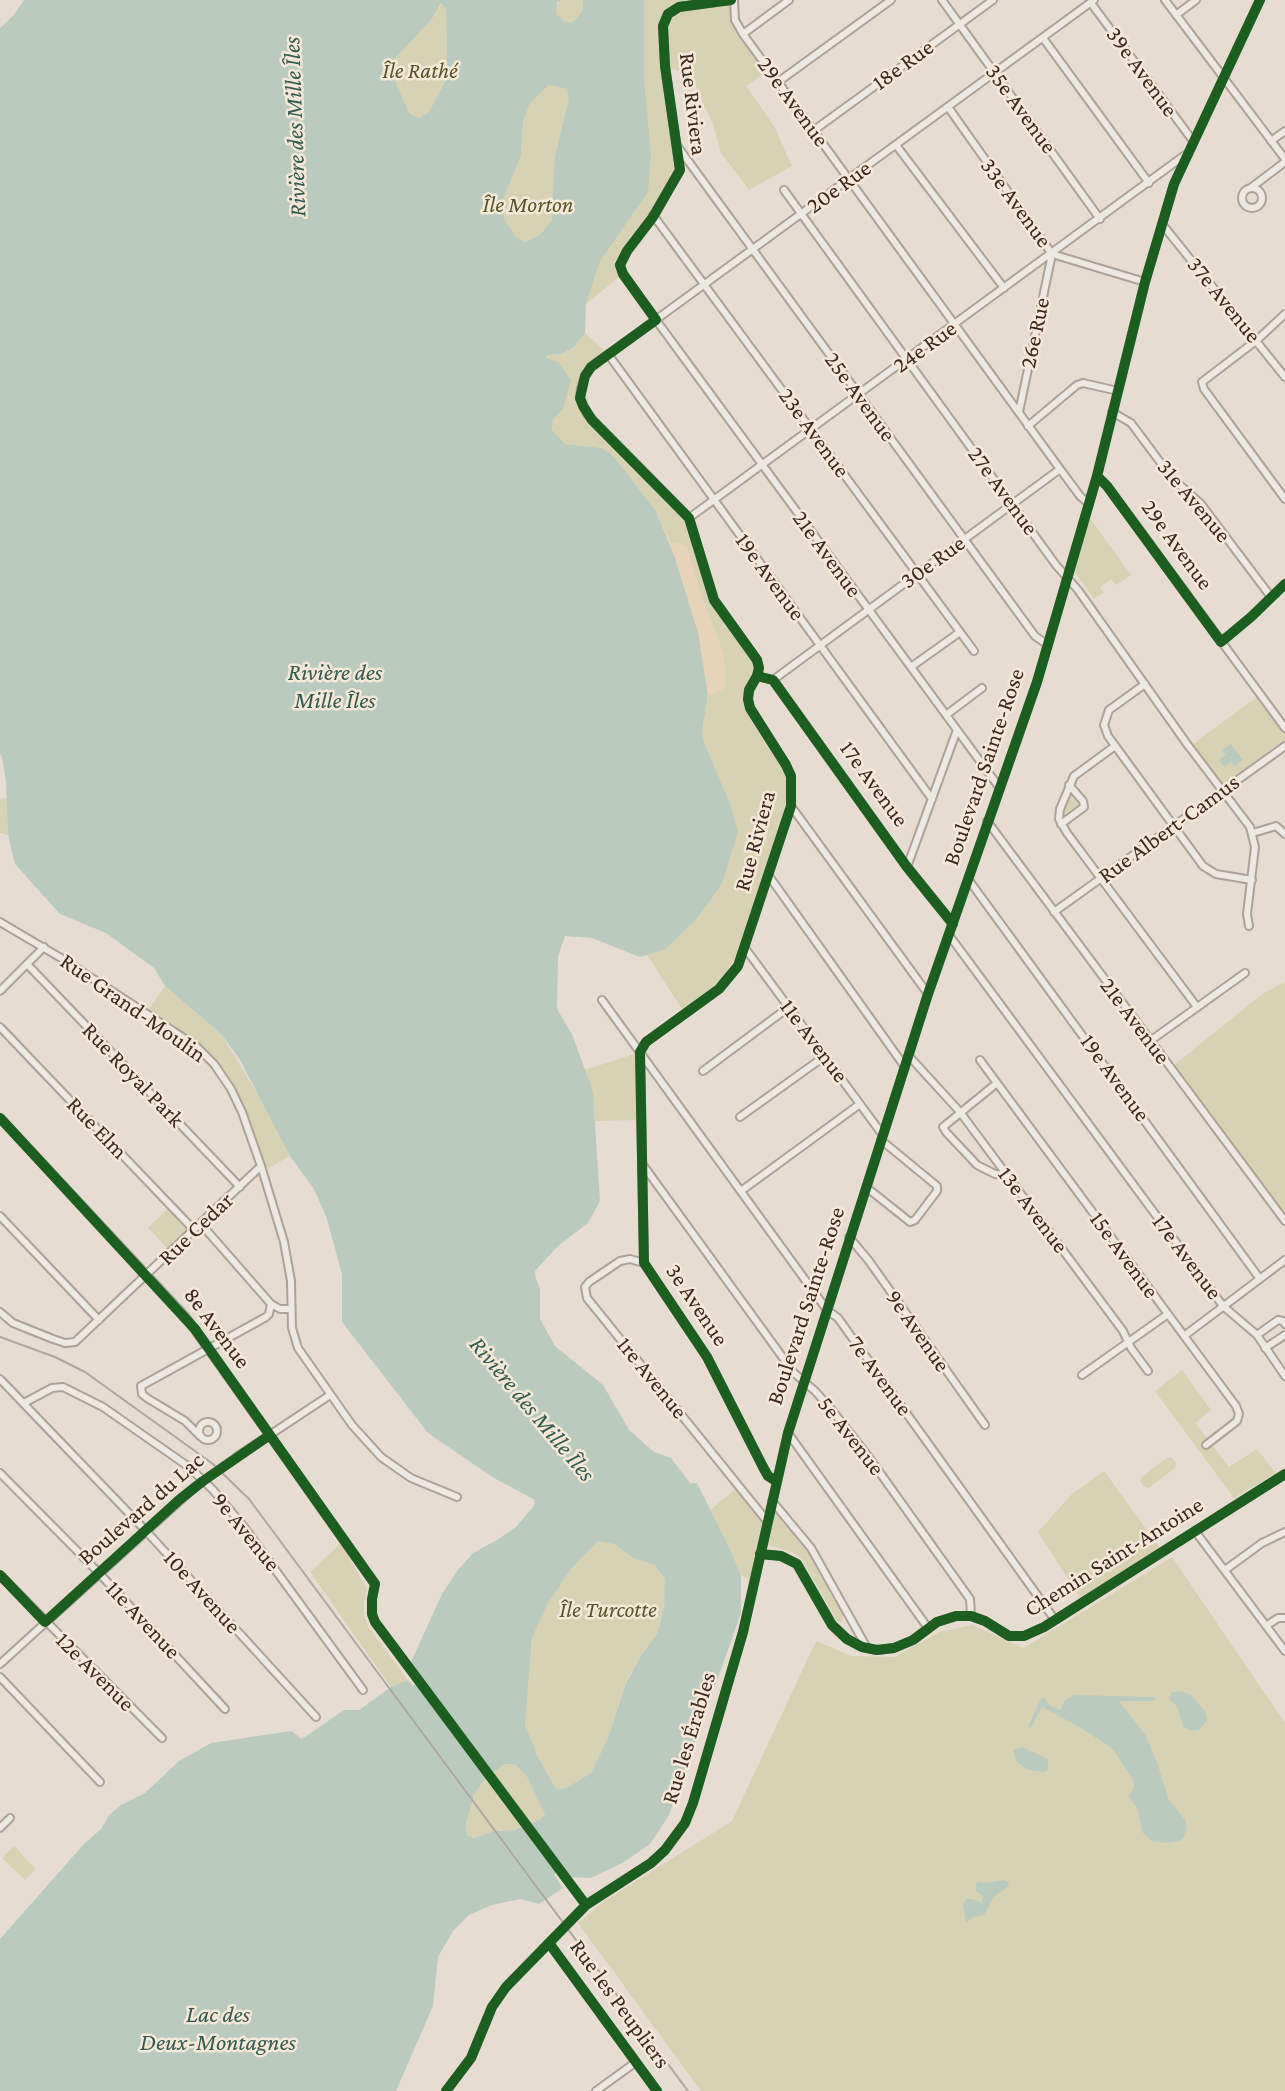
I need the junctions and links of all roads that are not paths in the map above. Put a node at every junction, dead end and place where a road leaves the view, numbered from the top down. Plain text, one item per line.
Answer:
1 (733, 0) edge
2 (789, 0) edge
3 (891, 0) edge
4 (942, 0) edge
5 (993, 0) edge
6 (1165, 0) edge
7 (1196, 0) edge
8 (1260, 0) edge
9 (1093, 1) edge
10 (1176, 15) junction
11 (959, 24) junction
12 (743, 34) junction
13 (1043, 38) junction
14 (995, 73) junction
15 (1222, 79) junction
16 (778, 82) junction
17 (948, 107) junction
18 (813, 131) junction
19 (1285, 131) edge
20 (1193, 141) junction
21 (1271, 141) junction
22 (896, 145) junction
23 (677, 146) junction
24 (1188, 152) junction
25 (1285, 161) edge
26 (1160, 175) junction
27 (849, 180) junction
28 (1149, 183) junction
29 (1174, 184) junction
30 (1252, 187) dead end
31 (784, 190) dead end
32 (802, 214) junction
33 (653, 215) junction
34 (1100, 219) junction
35 (1162, 225) junction
36 (753, 250) junction
37 (1052, 254) junction
38 (1144, 282) junction
39 (705, 285) junction
40 (1004, 288) junction
41 (1285, 314) edge
42 (656, 320) junction
43 (955, 325) junction
44 (1257, 340) junction
45 (608, 354) junction
46 (907, 360) junction
47 (1285, 377) edge
48 (1118, 391) junction
49 (858, 395) junction
50 (1019, 412) junction
51 (1112, 412) junction
52 (1028, 426) junction
53 (811, 430) junction
54 (762, 465) junction
55 (1060, 469) junction
56 (1097, 476) junction
57 (1285, 499) edge
58 (714, 500) junction
59 (1089, 503) junction
60 (1012, 504) junction
61 (689, 519) junction
62 (965, 539) junction
63 (917, 574) junction
64 (1068, 577) junction
65 (1285, 584) edge
66 (1271, 597) junction
67 (869, 610) junction
68 (960, 632) junction
69 (1221, 642) junction
70 (1048, 645) junction
71 (820, 646) junction
72 (974, 651) dead end
73 (911, 667) junction
74 (757, 676) junction
75 (773, 681) junction
76 (1144, 684) junction
77 (982, 688) dead end
78 (946, 715) junction
79 (1285, 728) edge
80 (957, 730) junction
81 (1115, 746) junction
82 (1285, 746) edge
83 (1069, 785) junction
84 (999, 787) junction
85 (1223, 790) junction
86 (932, 799) junction
87 (791, 806) junction
88 (987, 821) junction
89 (1061, 824) junction
90 (1174, 826) junction
91 (1253, 833) junction
92 (1285, 834) edge
93 (908, 867) junction
94 (769, 876) junction
95 (968, 879) junction
96 (1101, 879) junction
97 (1252, 880) junction
98 (1054, 912) junction
99 (0, 922) edge
100 (953, 924) junction
101 (1250, 926) dead end
102 (949, 935) junction
103 (44, 947) junction
104 (745, 948) junction
105 (27, 964) junction
106 (1245, 973) dead end
107 (0, 991) edge
108 (928, 994) junction
109 (602, 1000) dead end
110 (789, 1007) junction
111 (1197, 1007) junction
112 (0, 1027) edge
113 (1150, 1041) junction
114 (640, 1052) junction
115 (825, 1056) junction
116 (909, 1056) junction
117 (980, 1060) dead end
118 (905, 1067) junction
119 (703, 1071) dead end
120 (997, 1083) junction
121 (860, 1104) junction
122 (960, 1112) junction
123 (740, 1117) dead end
124 (0, 1118) edge
125 (882, 1137) junction
126 (642, 1163) junction
127 (261, 1166) junction
128 (1006, 1175) junction
129 (240, 1187) junction
130 (866, 1187) junction
131 (741, 1191) junction
132 (0, 1216) edge
133 (1285, 1221) edge
134 (201, 1224) junction
135 (194, 1230) junction
136 (849, 1237) junction
137 (1285, 1260) edge
138 (643, 1263) junction
139 (147, 1275) junction
140 (1260, 1279) junction
141 (271, 1304) junction
142 (1223, 1306) junction
143 (290, 1309) junction
144 (827, 1310) junction
145 (0, 1312) edge
146 (1168, 1314) junction
147 (99, 1320) junction
148 (1285, 1324) edge
149 (1256, 1335) junction
150 (1285, 1335) edge
151 (1184, 1336) junction
152 (1128, 1341) junction
153 (208, 1349) junction
154 (1265, 1349) junction
155 (1148, 1371) dead end
156 (1082, 1375) dead end
157 (1285, 1376) edge
158 (0, 1379) edge
159 (804, 1383) junction
160 (330, 1395) junction
161 (24, 1403) junction
162 (185, 1421) junction
163 (203, 1423) junction
164 (985, 1425) dead end
165 (788, 1433) junction
166 (270, 1435) junction
167 (201, 1437) junction
168 (1206, 1445) dead end
169 (0, 1473) edge
170 (1285, 1474) edge
171 (776, 1481) junction
172 (457, 1497) dead end
173 (772, 1501) junction
174 (767, 1521) junction
175 (146, 1531) junction
176 (1195, 1531) junction
177 (1285, 1532) edge
178 (760, 1554) junction
179 (1225, 1570) junction
180 (99, 1573) junction
181 (0, 1575) edge
182 (375, 1584) dead end
183 (971, 1616) junction
184 (1285, 1618) edge
185 (1055, 1620) junction
186 (45, 1622) junction
187 (853, 1623) junction
188 (1266, 1626) junction
189 (928, 1628) junction
190 (839, 1632) junction
191 (1285, 1636) edge
192 (1278, 1641) junction
193 (867, 1648) junction
194 (1285, 1651) edge
195 (0, 1664) edge
196 (0, 1677) edge
197 (363, 1690) dead end
198 (225, 1709) dead end
199 (316, 1717) dead end
200 (162, 1738) dead end
201 (100, 1782) dead end
202 (10, 1818) dead end
203 (0, 1828) edge
204 (550, 1943) junction
205 (636, 2062) junction
206 (446, 2091) edge
207 (596, 2091) edge
208 (657, 2091) edge

1 - 12 street, 29e Avenue
1 - 23 street, Rue Riviera
2 - 12 street
3 - 16 street
4 - 11 street, 35e Avenue
5 - 11 street, 18e Rue
6 - 10 street
7 - 10 street
8 - 15 street, Boulevard Sainte-Rose
9 - 13 street, 20e Rue
9 - 20 street, 39e Avenue
10 - 15 street
11 - 14 street, 35e Avenue
11 - 18 street, 18e Rue
12 - 16 street, 29e Avenue
13 - 14 street, 20e Rue
13 - 28 street
14 - 17 street, 20e Rue
14 - 34 street, 35e Avenue
15 - 20 street, Boulevard Sainte-Rose
15 - 21 street
16 - 18 street, 29e Avenue
17 - 22 street, 20e Rue
17 - 37 street, 33e Avenue
18 - 27 street, 29e Avenue
19 - 21 street
20 - 24 street, Boulevard Sainte-Rose
21 - 25 street
22 - 27 street, 20e Rue
22 - 40 street
23 - 33 street, Rue Riviera
23 - 36 street, 25e Avenue
24 - 26 street, 24e Rue
24 - 29 street, Boulevard Sainte-Rose
25 - 30 street
26 - 28 street, 24e Rue
26 - 29 street
27 - 32 street, 20e Rue
27 - 43 street, 29e Avenue
28 - 34 street, 24e Rue
29 - 35 street, Boulevard Sainte-Rose
31 - 32 street, 27e Avenue
32 - 36 street, 20e Rue
32 - 46 street, 27e Avenue
33 - 39 street, 23e Avenue
33 - 42 street, Rue Riviera
34 - 37 street, 24e Rue
35 - 38 street, Boulevard Sainte-Rose
35 - 44 street, 37e Avenue
36 - 39 street, 20e Rue
36 - 49 street, 25e Avenue
37 - 38 street, 33e Avenue
37 - 40 street, 24e Rue
37 - 50 street, 26e Rue
38 - 48 street, Boulevard Sainte-Rose
39 - 42 street, 20e Rue
39 - 53 street, 23e Avenue
40 - 43 street, 24e Rue
41 - 44 street
42 - 45 street, 20e Rue
42 - 54 street, 21e Avenue
43 - 46 street, 24e Rue
43 - 50 street, 29e Avenue
44 - 47 street, 37e Avenue
44 - 57 street
45 - 58 street, 19e Avenue
45 - 61 street, 20e Rue
46 - 49 street, 24e Rue
46 - 60 street, 27e Avenue
48 - 51 street, Boulevard Sainte-Rose
48 - 52 street
49 - 53 street, 24e Rue
49 - 62 street, 25e Avenue
50 - 52 street, 29e Avenue
51 - 56 street, Boulevard Sainte-Rose
51 - 66 street, 31e Avenue
52 - 55 street, 29e Avenue
53 - 54 street, 24e Rue
53 - 63 street, 23e Avenue
54 - 58 street, 24e Rue
54 - 67 street, 21e Avenue
55 - 59 street, 29e Avenue
55 - 60 street, 30e Rue
56 - 59 street, Boulevard Sainte-Rose
56 - 69 street, 29e Avenue
58 - 61 street, 24e Rue
58 - 71 street, 19e Avenue
59 - 64 street, Boulevard Sainte-Rose
60 - 62 street, 30e Rue
60 - 64 street, 27e Avenue
61 - 74 street
62 - 63 street, 30e Rue
62 - 70 street, 25e Avenue
63 - 67 street, 30e Rue
63 - 68 street, 23e Avenue
64 - 70 street, Boulevard Sainte-Rose
64 - 76 street, 27e Avenue
65 - 66 street
66 - 69 street
67 - 71 street, 30e Rue
67 - 73 street, 21e Avenue
68 - 72 street, 23e Avenue
68 - 73 street
69 - 79 street, 29e Avenue
70 - 84 street, Boulevard Sainte-Rose
71 - 75 street, 30e Rue
71 - 86 street, 19e Avenue
73 - 78 street, 21e Avenue
74 - 75 street
74 - 87 street, Rue Riviera
75 - 93 street, 17e Avenue
76 - 81 street
76 - 85 street, 27e Avenue
77 - 78 street
78 - 80 street, 21e Avenue
80 - 84 street, 21e Avenue
80 - 86 street
81 - 83 street
81 - 90 street
82 - 85 street, Rue Albert-Camus
83 - 89 street
83 - 89 street
84 - 88 street, Boulevard Sainte-Rose
85 - 90 street, Rue Albert-Camus
85 - 91 street, 27e Avenue
86 - 93 street
87 - 94 street, Rue Riviera
87 - 108 street
88 - 95 street, Boulevard Sainte-Rose
88 - 98 street, 21e Avenue
89 - 96 street
90 - 96 street, Rue Albert-Camus
90 - 97 street
91 - 92 street
91 - 97 street
93 - 100 street, 17e Avenue
94 - 104 street, Rue Riviera
94 - 118 street
95 - 100 street, Boulevard Sainte-Rose
95 - 140 street, 19e Avenue
96 - 98 street, Rue Albert-Camus
96 - 111 street
97 - 101 street
98 - 113 street, 21e Avenue
99 - 103 street, Rue Grand-Moulin
100 - 102 street, Boulevard Sainte-Rose
102 - 108 street, Boulevard Sainte-Rose
102 - 142 street, 17e Avenue
103 - 105 street
103 - 127 street, Rue Grand-Moulin
104 - 110 street, 11e Avenue
104 - 114 street, Rue Riviera
105 - 107 street
105 - 129 street, Rue Royal Park
106 - 111 street
108 - 116 street, Boulevard Sainte-Rose
109 - 114 street, 7e Avenue
110 - 115 street, 11e Avenue
110 - 119 street
111 - 113 street
112 - 135 street, Rue Elm
113 - 133 street, 21e Avenue
114 - 126 street, 3e Avenue
114 - 131 street, 7e Avenue
115 - 121 street, 11e Avenue
115 - 123 street
116 - 118 street, Boulevard Sainte-Rose
116 - 122 street, 13e Avenue
117 - 120 street, 15e Avenue
118 - 125 street, Boulevard Sainte-Rose
120 - 122 street
120 - 146 street, 15e Avenue
121 - 125 street, 11e Avenue
121 - 131 street
122 - 128 street, 13e Avenue
122 - 128 street
124 - 139 street, 8e Avenue
125 - 130 street, Boulevard Sainte-Rose
125 - 130 street, 11e Avenue
126 - 138 street, 3e Avenue
126 - 159 street, 5e Avenue
127 - 129 street, Rue Cedar
127 - 143 street, Rue Grand-Moulin
128 - 152 street, 13e Avenue
129 - 134 street, Rue Cedar
130 - 136 street, Boulevard Sainte-Rose
131 - 144 street, 7e Avenue
132 - 147 street
134 - 135 street, Rue Cedar
134 - 141 street
135 - 139 street, Rue Cedar
136 - 144 street, Boulevard Sainte-Rose
136 - 164 street, 9e Avenue
137 - 140 street
138 - 171 street, 3e Avenue
138 - 174 street, 1re Avenue
139 - 147 street, Rue Cedar
139 - 153 street, 8e Avenue
140 - 142 street
141 - 143 street
141 - 153 street
142 - 149 street, 17e Avenue
142 - 151 street
143 - 160 street, Rue Grand-Moulin
144 - 159 street, Boulevard Sainte-Rose
144 - 185 street, 7e Avenue
145 - 147 street, Rue Cedar
146 - 151 street, 15e Avenue
146 - 152 street
148 - 149 street
149 - 154 street, 17e Avenue
150 - 154 street
151 - 168 street, 15e Avenue
152 - 155 street, 13e Avenue
152 - 156 street
153 - 162 street
153 - 166 street, 8e Avenue
154 - 157 street, 17e Avenue
158 - 161 street, 10e Avenue
159 - 165 street, Boulevard Sainte-Rose
159 - 183 street, 5e Avenue
160 - 166 street, Boulevard du Lac
160 - 172 street, Rue Grand-Moulin
161 - 175 street, 10e Avenue
161 - 197 street, 9e Avenue
162 - 163 street
162 - 167 street
163 - 167 street
163 - 167 street
165 - 171 street, Boulevard Sainte-Rose
165 - 189 street
166 - 175 street, Boulevard du Lac, bridge
166 - 182 street, 8e Avenue
169 - 180 street, 11e Avenue
170 - 176 street, Chemin Saint-Antoine
171 - 173 street, Boulevard Sainte-Rose
173 - 174 street, Boulevard Sainte-Rose
173 - 187 street
174 - 178 street, Boulevard Sainte-Rose
175 - 180 street, Boulevard du Lac
175 - 199 street, 10e Avenue
176 - 179 street
176 - 185 street, Chemin Saint-Antoine
177 - 179 street
178 - 190 street
178 - 204 street, Rue les Érables
179 - 188 street
180 - 186 street, Boulevard du Lac
180 - 198 street, 11e Avenue
181 - 186 street, 12e Avenue
183 - 185 street, Chemin Saint-Antoine
183 - 189 street
184 - 188 street
186 - 195 street, Boulevard du Lac
186 - 200 street, 12e Avenue
187 - 190 street
187 - 193 street
188 - 192 street
189 - 193 street
190 - 193 street
191 - 192 street
192 - 194 street
196 - 201 street
202 - 203 street
204 - 205 street, Rue les Peupliers
204 - 206 street, Rue les Érables
205 - 207 street
205 - 208 street, Rue les Peupliers

